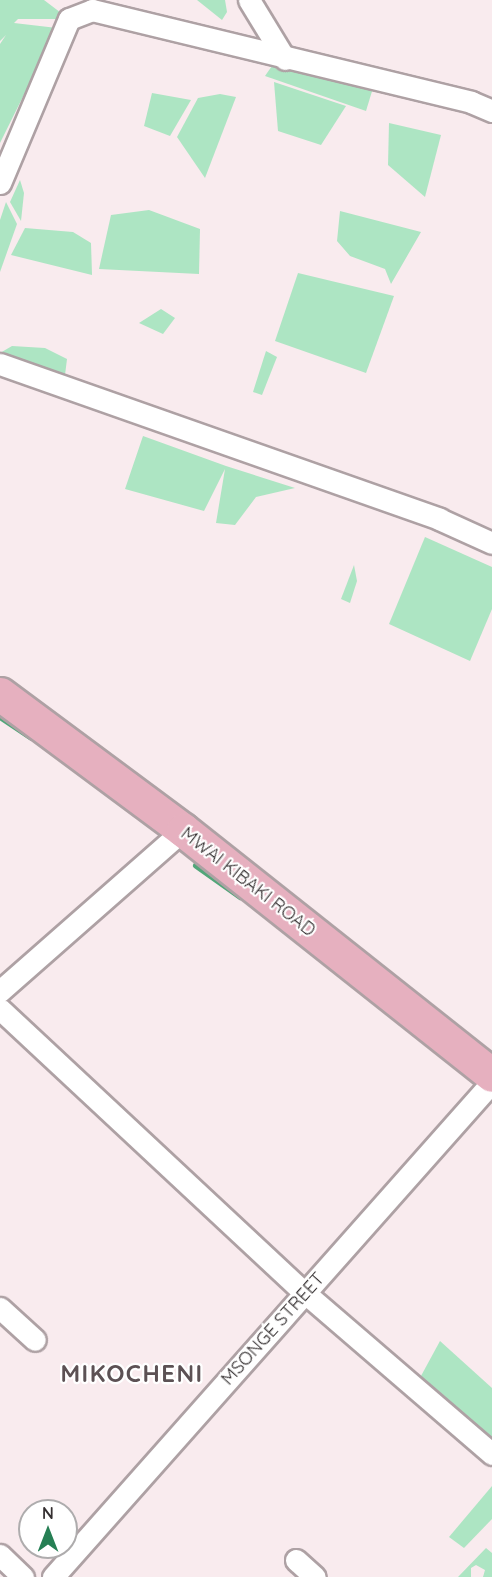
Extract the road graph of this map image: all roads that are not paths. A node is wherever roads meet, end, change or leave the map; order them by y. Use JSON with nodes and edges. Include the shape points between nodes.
{"nodes":[{"id":1,"x":249,"y":0,"type":"edge"},
{"id":2,"x":285,"y":59,"type":"junction"},
{"id":3,"x":492,"y":111,"type":"edge"},
{"id":4,"x":0,"y":183,"type":"edge"},
{"id":5,"x":0,"y":364,"type":"edge"},
{"id":6,"x":492,"y":543,"type":"edge"},
{"id":7,"x":0,"y":694,"type":"edge"},
{"id":8,"x":183,"y":830,"type":"junction"},
{"id":9,"x":0,"y":991,"type":"edge"},
{"id":10,"x":0,"y":1009,"type":"edge"},
{"id":11,"x":492,"y":1075,"type":"edge"},
{"id":12,"x":492,"y":1082,"type":"edge"},
{"id":13,"x":305,"y":1293,"type":"junction"},
{"id":14,"x":0,"y":1308,"type":"edge"},
{"id":15,"x":35,"y":1340,"type":"dead end"},
{"id":16,"x":492,"y":1454,"type":"edge"},
{"id":17,"x":0,"y":1556,"type":"edge"},
{"id":18,"x":296,"y":1560,"type":"dead end"},
{"id":19,"x":23,"y":1577,"type":"edge"},
{"id":20,"x":53,"y":1577,"type":"edge"},
{"id":21,"x":315,"y":1577,"type":"edge"}],
"edges":[{"from":1,"to":2,"type":"street"},
{"from":2,"to":3,"type":"street","via":[[471,102]]},
{"from":2,"to":4,"type":"street","via":[[106,12],[82,12],[69,19]]},
{"from":5,"to":6,"type":"street","via":[[439,519]]},
{"from":7,"to":8,"type":"main road","name":"MWAI KIBAKI ROAD"},
{"from":8,"to":9,"type":"street"},
{"from":8,"to":11,"type":"main road","name":"MWAI KIBAKI ROAD"},
{"from":10,"to":13,"type":"street"},
{"from":12,"to":13,"type":"street","name":"MSONGE STREET"},
{"from":13,"to":16,"type":"street"},
{"from":13,"to":20,"type":"street","name":"MSONGE STREET"},
{"from":14,"to":15,"type":"street"},
{"from":17,"to":19,"type":"street"},
{"from":18,"to":21,"type":"street"}]}
